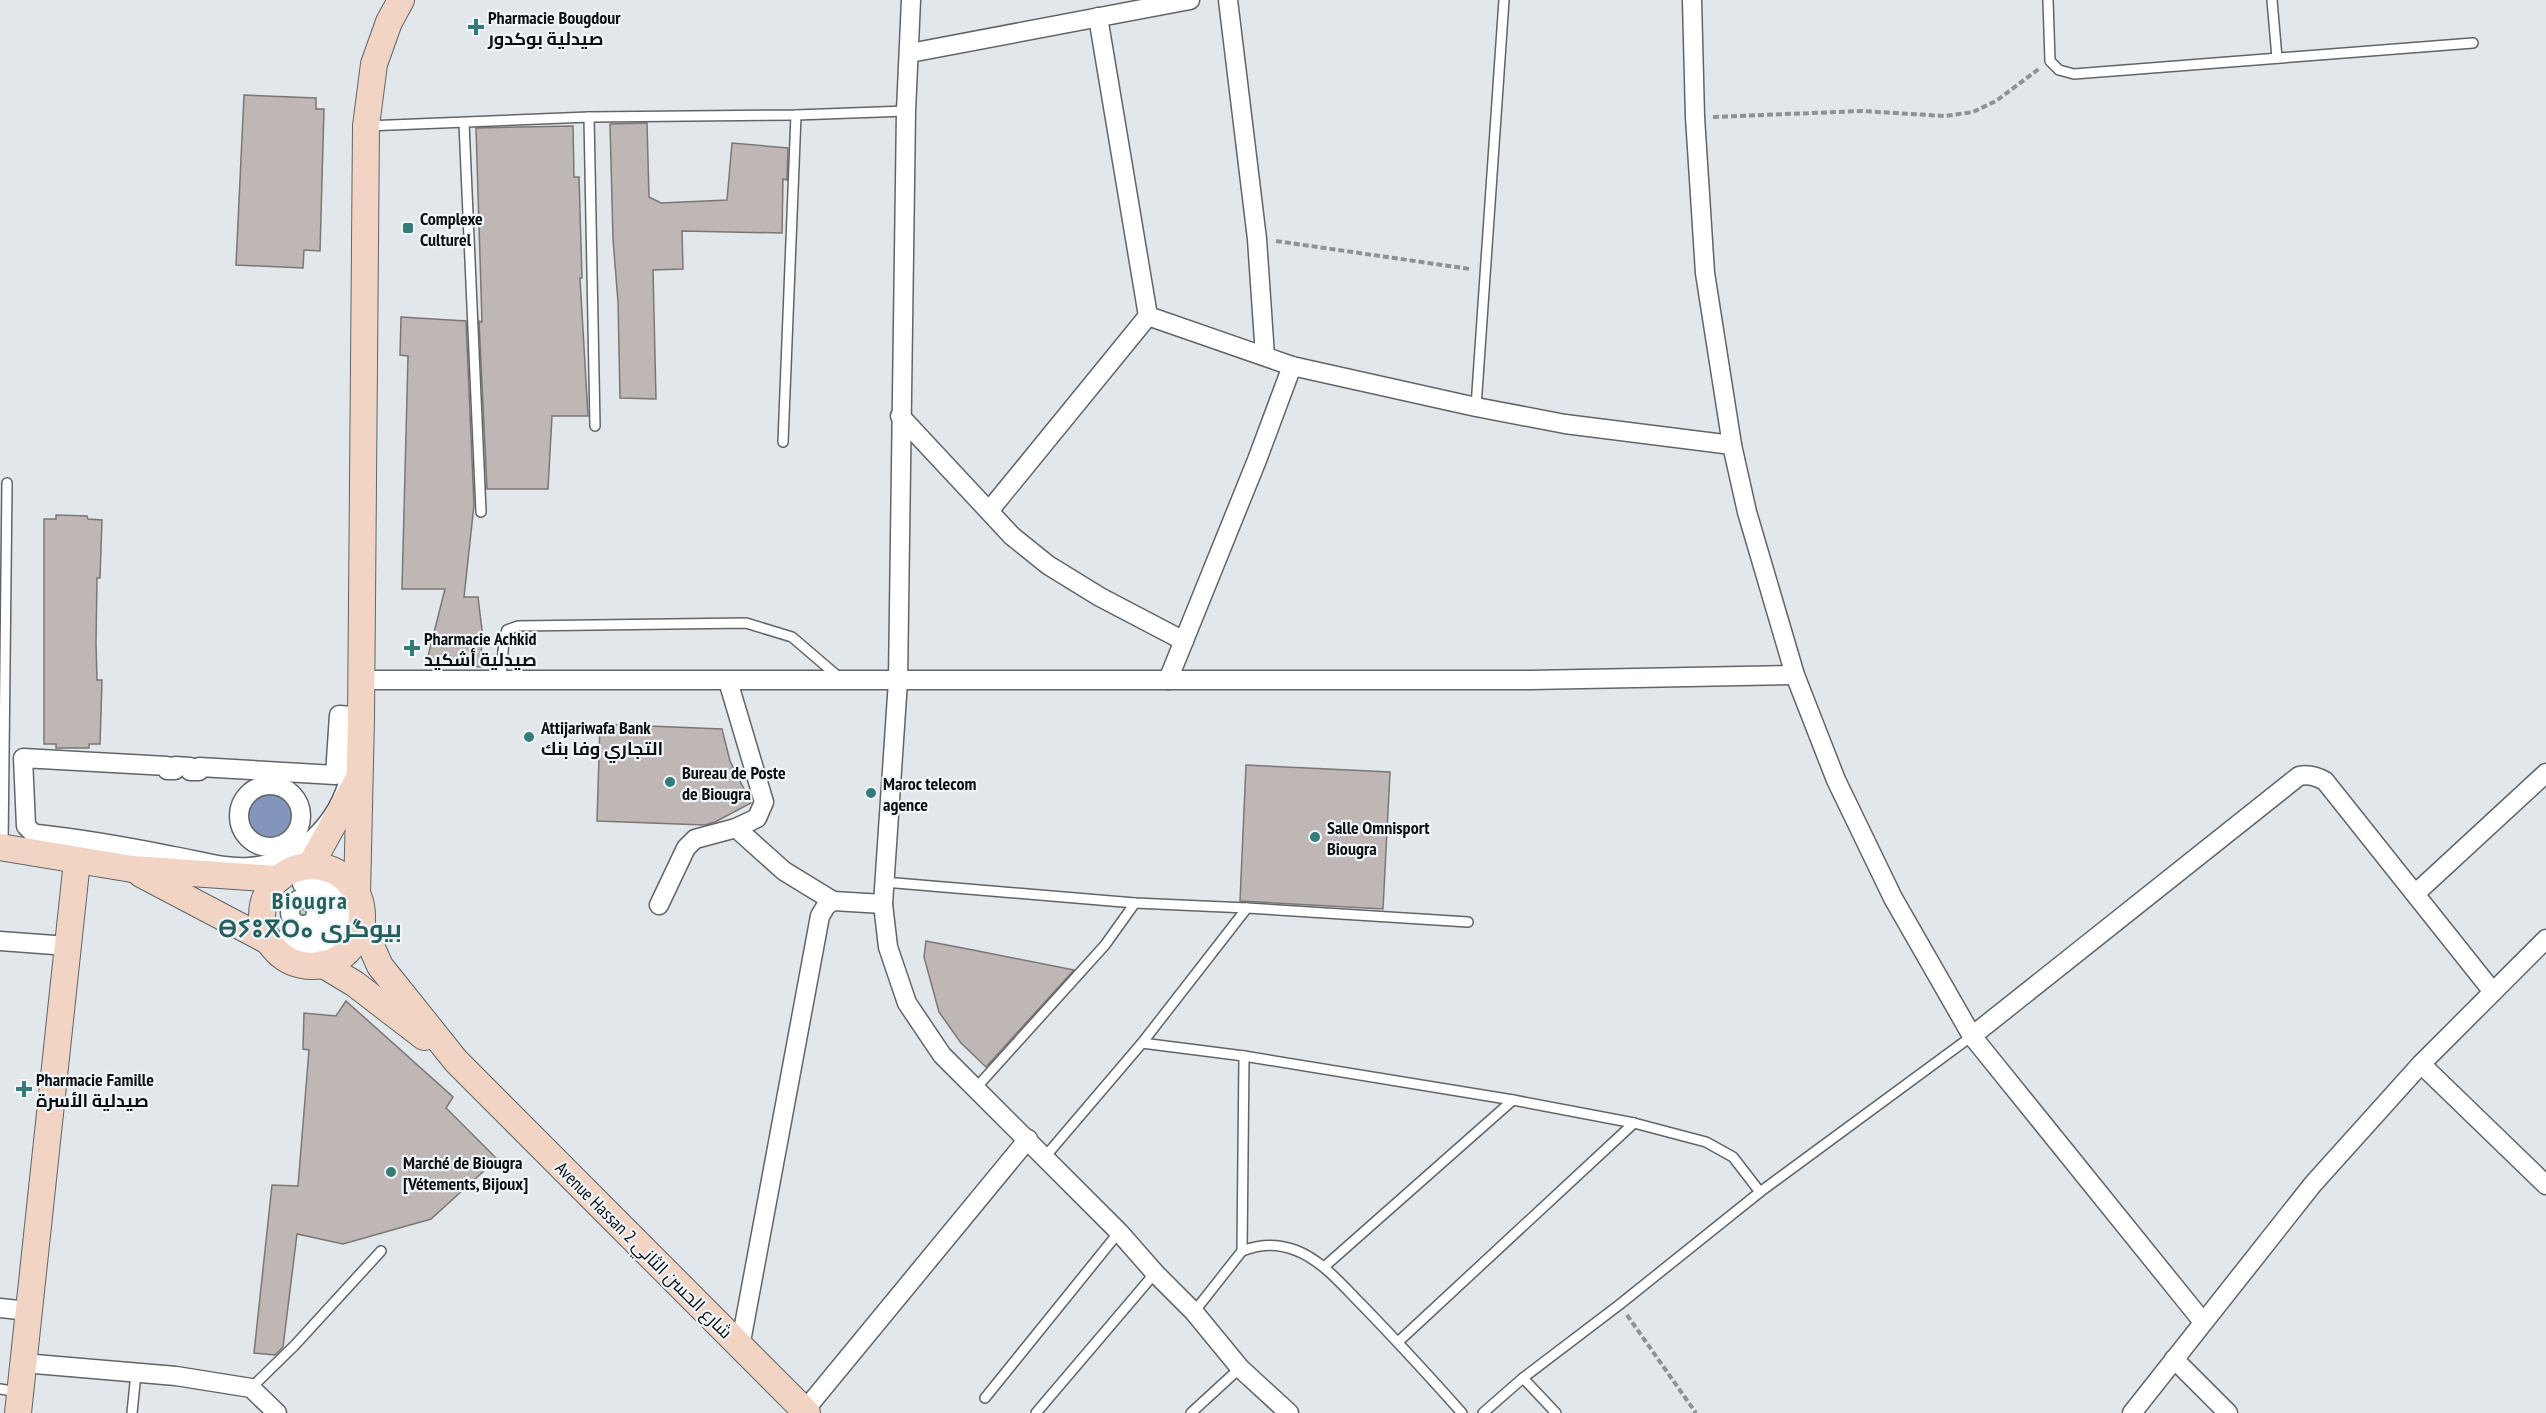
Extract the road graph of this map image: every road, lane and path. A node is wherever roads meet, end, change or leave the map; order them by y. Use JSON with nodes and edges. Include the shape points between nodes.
{"nodes":[{"id":1,"x":401,"y":0,"type":"edge"},
{"id":2,"x":911,"y":0,"type":"edge"},
{"id":3,"x":1190,"y":0,"type":"edge"},
{"id":4,"x":1228,"y":0,"type":"edge"},
{"id":5,"x":1504,"y":0,"type":"edge"},
{"id":6,"x":1692,"y":0,"type":"edge"},
{"id":7,"x":2048,"y":0,"type":"edge"},
{"id":8,"x":2271,"y":0,"type":"edge"},
{"id":9,"x":1098,"y":17,"type":"junction"},
{"id":10,"x":2473,"y":43,"type":"dead end"},
{"id":11,"x":910,"y":53,"type":"junction"},
{"id":12,"x":2277,"y":58,"type":"junction"},
{"id":13,"x":2050,"y":61,"type":"junction"},
{"id":14,"x":906,"y":111,"type":"junction"},
{"id":15,"x":796,"y":115,"type":"junction"},
{"id":16,"x":589,"y":117,"type":"junction"},
{"id":17,"x":1695,"y":117,"type":"junction"},
{"id":18,"x":464,"y":123,"type":"junction"},
{"id":19,"x":366,"y":126,"type":"junction"},
{"id":20,"x":1257,"y":239,"type":"junction"},
{"id":21,"x":1485,"y":271,"type":"junction"},
{"id":22,"x":1148,"y":316,"type":"junction"},
{"id":23,"x":1265,"y":356,"type":"junction"},
{"id":24,"x":1292,"y":366,"type":"junction"},
{"id":25,"x":1476,"y":406,"type":"junction"},
{"id":26,"x":900,"y":416,"type":"junction"},
{"id":27,"x":596,"y":426,"type":"dead end"},
{"id":28,"x":783,"y":442,"type":"dead end"},
{"id":29,"x":1732,"y":445,"type":"junction"},
{"id":30,"x":7,"y":483,"type":"dead end"},
{"id":31,"x":989,"y":511,"type":"junction"},
{"id":32,"x":481,"y":512,"type":"dead end"},
{"id":33,"x":1184,"y":641,"type":"junction"},
{"id":34,"x":1795,"y":675,"type":"junction"},
{"id":35,"x":362,"y":680,"type":"junction"},
{"id":36,"x":501,"y":680,"type":"junction"},
{"id":37,"x":842,"y":680,"type":"junction"},
{"id":38,"x":1168,"y":680,"type":"junction"},
{"id":39,"x":728,"y":681,"type":"junction"},
{"id":40,"x":898,"y":681,"type":"junction"},
{"id":41,"x":199,"y":767,"type":"joint"},
{"id":42,"x":2546,"y":773,"type":"edge"},
{"id":43,"x":360,"y":777,"type":"junction"},
{"id":44,"x":736,"y":828,"type":"junction"},
{"id":45,"x":2,"y":848,"type":"edge"},
{"id":46,"x":77,"y":861,"type":"junction"},
{"id":47,"x":310,"y":866,"type":"junction"},
{"id":48,"x":132,"y":870,"type":"junction"},
{"id":49,"x":277,"y":879,"type":"junction"},
{"id":50,"x":884,"y":882,"type":"junction"},
{"id":51,"x":2416,"y":892,"type":"junction"},
{"id":52,"x":357,"y":895,"type":"junction"},
{"id":53,"x":833,"y":901,"type":"junction"},
{"id":54,"x":1135,"y":903,"type":"junction"},
{"id":55,"x":883,"y":904,"type":"junction"},
{"id":56,"x":660,"y":905,"type":"dead end"},
{"id":57,"x":1247,"y":908,"type":"junction"},
{"id":58,"x":323,"y":914,"type":"joint"},
{"id":59,"x":1468,"y":922,"type":"dead end"},
{"id":60,"x":361,"y":923,"type":"junction"},
{"id":61,"x":2546,"y":939,"type":"edge"},
{"id":62,"x":0,"y":941,"type":"edge"},
{"id":63,"x":268,"y":941,"type":"junction"},
{"id":64,"x":68,"y":946,"type":"junction"},
{"id":65,"x":322,"y":964,"type":"junction"},
{"id":66,"x":2493,"y":992,"type":"junction"},
{"id":67,"x":1972,"y":1036,"type":"junction"},
{"id":68,"x":1142,"y":1043,"type":"junction"},
{"id":69,"x":1244,"y":1056,"type":"junction"},
{"id":70,"x":456,"y":1061,"type":"junction"},
{"id":71,"x":2421,"y":1064,"type":"junction"},
{"id":72,"x":975,"y":1089,"type":"junction"},
{"id":73,"x":1513,"y":1100,"type":"junction"},
{"id":74,"x":1634,"y":1123,"type":"junction"},
{"id":75,"x":1028,"y":1139,"type":"junction"},
{"id":76,"x":1044,"y":1158,"type":"junction"},
{"id":77,"x":2546,"y":1185,"type":"edge"},
{"id":78,"x":1760,"y":1192,"type":"junction"},
{"id":79,"x":1119,"y":1232,"type":"junction"},
{"id":80,"x":381,"y":1251,"type":"dead end"},
{"id":81,"x":1242,"y":1251,"type":"junction"},
{"id":82,"x":1324,"y":1267,"type":"junction"},
{"id":83,"x":1155,"y":1273,"type":"junction"},
{"id":84,"x":1619,"y":1305,"type":"junction"},
{"id":85,"x":0,"y":1308,"type":"edge"},
{"id":86,"x":28,"y":1311,"type":"junction"},
{"id":87,"x":1194,"y":1311,"type":"junction"},
{"id":88,"x":2202,"y":1322,"type":"junction"},
{"id":89,"x":1398,"y":1342,"type":"junction"},
{"id":90,"x":740,"y":1347,"type":"junction"},
{"id":91,"x":2174,"y":1359,"type":"junction"},
{"id":92,"x":23,"y":1363,"type":"junction"},
{"id":93,"x":1240,"y":1368,"type":"junction"},
{"id":94,"x":136,"y":1373,"type":"junction"},
{"id":95,"x":1523,"y":1378,"type":"junction"},
{"id":96,"x":251,"y":1388,"type":"junction"},
{"id":97,"x":13,"y":1398,"type":"edge"},
{"id":98,"x":985,"y":1398,"type":"dead end"},
{"id":99,"x":806,"y":1412,"type":"edge"},
{"id":100,"x":132,"y":1413,"type":"edge"},
{"id":101,"x":277,"y":1413,"type":"edge"},
{"id":102,"x":1036,"y":1413,"type":"edge"},
{"id":103,"x":1191,"y":1413,"type":"edge"},
{"id":104,"x":1289,"y":1413,"type":"edge"},
{"id":105,"x":1462,"y":1413,"type":"edge"},
{"id":106,"x":1483,"y":1413,"type":"edge"},
{"id":107,"x":1556,"y":1413,"type":"edge"},
{"id":108,"x":1696,"y":1413,"type":"edge"},
{"id":109,"x":2132,"y":1413,"type":"edge"},
{"id":110,"x":2228,"y":1413,"type":"edge"}],
"edges":[{"from":1,"to":19,"type":"main road","via":[[374,64]]},
{"from":2,"to":11,"type":"street"},
{"from":3,"to":9,"type":"street"},
{"from":4,"to":20,"type":"street"},
{"from":5,"to":21,"type":"lane"},
{"from":6,"to":17,"type":"street"},
{"from":7,"to":13,"type":"lane"},
{"from":8,"to":12,"type":"lane"},
{"from":9,"to":11,"type":"street"},
{"from":9,"to":22,"type":"street"},
{"from":10,"to":12,"type":"lane"},
{"from":11,"to":14,"type":"street"},
{"from":12,"to":13,"type":"lane","via":[[2074,74],[2059,70]]},
{"from":13,"to":17,"type":"path","via":[[1996,101],[1973,112],[1945,116],[1862,111]]},
{"from":14,"to":15,"type":"lane"},
{"from":14,"to":26,"type":"street"},
{"from":15,"to":16,"type":"lane"},
{"from":15,"to":28,"type":"lane"},
{"from":16,"to":18,"type":"lane"},
{"from":16,"to":27,"type":"lane"},
{"from":17,"to":29,"type":"street","via":[[1705,273]]},
{"from":18,"to":19,"type":"lane"},
{"from":18,"to":32,"type":"lane"},
{"from":19,"to":35,"type":"main road"},
{"from":20,"to":21,"type":"path"},
{"from":20,"to":23,"type":"street"},
{"from":21,"to":25,"type":"lane"},
{"from":22,"to":23,"type":"street"},
{"from":22,"to":31,"type":"street"},
{"from":23,"to":24,"type":"street"},
{"from":24,"to":25,"type":"street"},
{"from":24,"to":33,"type":"street"},
{"from":25,"to":29,"type":"street","via":[[1565,424]]},
{"from":26,"to":31,"type":"street"},
{"from":26,"to":40,"type":"street"},
{"from":29,"to":34,"type":"street","via":[[1747,512]]},
{"from":30,"to":45,"type":"lane"},
{"from":31,"to":33,"type":"street","via":[[1012,536],[1048,564],[1100,597]]},
{"from":33,"to":38,"type":"street"},
{"from":34,"to":38,"type":"street"},
{"from":34,"to":67,"type":"street","via":[[1836,780],[1893,898]]},
{"from":35,"to":36,"type":"street"},
{"from":35,"to":43,"type":"main road"},
{"from":36,"to":37,"type":"lane","via":[[504,638],[507,630],[518,626],[746,623],[792,637]]},
{"from":36,"to":39,"type":"street"},
{"from":37,"to":39,"type":"street"},
{"from":37,"to":40,"type":"street"},
{"from":38,"to":40,"type":"street"},
{"from":39,"to":44,"type":"street","via":[[764,802],[757,818]]},
{"from":40,"to":50,"type":"street"},
{"from":41,"to":41,"type":"street","via":[[335,775],[339,715],[354,716],[351,772],[336,811],[321,834],[264,864],[232,866],[37,834],[24,822],[23,758],[167,766],[167,770],[175,770],[176,766],[199,771]]},
{"from":42,"to":51,"type":"street"},
{"from":43,"to":47,"type":"main road"},
{"from":43,"to":52,"type":"main road"},
{"from":44,"to":53,"type":"street","via":[[784,871]]},
{"from":44,"to":56,"type":"street","via":[[695,839],[686,848]]},
{"from":45,"to":46,"type":"main road"},
{"from":46,"to":48,"type":"main road"},
{"from":46,"to":64,"type":"main road"},
{"from":47,"to":49,"type":"main road","via":[[298,867]]},
{"from":47,"to":52,"type":"main road","via":[[338,873]]},
{"from":48,"to":49,"type":"main road"},
{"from":48,"to":63,"type":"main road"},
{"from":49,"to":63,"type":"main road","via":[[262,908]]},
{"from":50,"to":54,"type":"lane"},
{"from":50,"to":55,"type":"street"},
{"from":51,"to":66,"type":"street"},
{"from":51,"to":67,"type":"street","via":[[2325,781],[2316,776],[2299,776]]},
{"from":52,"to":60,"type":"main road"},
{"from":53,"to":55,"type":"street"},
{"from":53,"to":90,"type":"street","via":[[820,916]]},
{"from":54,"to":57,"type":"lane"},
{"from":54,"to":72,"type":"lane","via":[[1105,945]]},
{"from":55,"to":72,"type":"street","via":[[888,947],[907,1003],[942,1055]]},
{"from":57,"to":59,"type":"lane"},
{"from":57,"to":68,"type":"lane"},
{"from":58,"to":58,"type":"street","via":[[328,924],[315,937],[297,940],[288,936],[305,946],[325,944],[344,922],[342,901],[336,892],[316,882],[302,884],[326,896]]},
{"from":60,"to":65,"type":"main road","via":[[348,950]]},
{"from":60,"to":70,"type":"main road","via":[[380,966]]},
{"from":61,"to":66,"type":"street"},
{"from":62,"to":64,"type":"street"},
{"from":63,"to":65,"type":"main road","via":[[291,961]]},
{"from":64,"to":86,"type":"main road"},
{"from":65,"to":70,"type":"main road","via":[[355,984]]},
{"from":66,"to":71,"type":"street"},
{"from":67,"to":78,"type":"lane"},
{"from":67,"to":88,"type":"street"},
{"from":68,"to":69,"type":"lane"},
{"from":68,"to":76,"type":"lane"},
{"from":69,"to":73,"type":"lane"},
{"from":69,"to":81,"type":"lane"},
{"from":70,"to":90,"type":"main road","name":"Avenue Hassan 2 شارع الحسن الثاني"},
{"from":71,"to":77,"type":"street"},
{"from":71,"to":88,"type":"street","via":[[2313,1184]]},
{"from":72,"to":75,"type":"street"},
{"from":73,"to":74,"type":"lane"},
{"from":73,"to":82,"type":"lane"},
{"from":74,"to":78,"type":"lane","via":[[1706,1142],[1733,1157]]},
{"from":74,"to":89,"type":"lane"},
{"from":75,"to":76,"type":"street"},
{"from":75,"to":99,"type":"street"},
{"from":76,"to":79,"type":"street"},
{"from":78,"to":84,"type":"lane"},
{"from":79,"to":83,"type":"street"},
{"from":79,"to":98,"type":"lane"},
{"from":80,"to":96,"type":"lane"},
{"from":81,"to":82,"type":"lane","via":[[1258,1245],[1277,1245],[1297,1251]]},
{"from":81,"to":87,"type":"lane"},
{"from":82,"to":89,"type":"lane"},
{"from":83,"to":87,"type":"street"},
{"from":83,"to":102,"type":"lane"},
{"from":84,"to":95,"type":"lane"},
{"from":84,"to":108,"type":"path"},
{"from":85,"to":86,"type":"street"},
{"from":86,"to":92,"type":"main road"},
{"from":87,"to":93,"type":"street"},
{"from":88,"to":91,"type":"street"},
{"from":89,"to":105,"type":"lane"},
{"from":90,"to":99,"type":"main road","name":"Avenue Hassan 2 شارع الحسن الثاني"},
{"from":91,"to":109,"type":"street"},
{"from":91,"to":110,"type":"street"},
{"from":92,"to":94,"type":"street"},
{"from":92,"to":97,"type":"main road"},
{"from":93,"to":103,"type":"lane"},
{"from":93,"to":104,"type":"street"},
{"from":94,"to":96,"type":"street"},
{"from":94,"to":100,"type":"lane"},
{"from":95,"to":106,"type":"lane"},
{"from":95,"to":107,"type":"lane"},
{"from":96,"to":101,"type":"street"}]}
